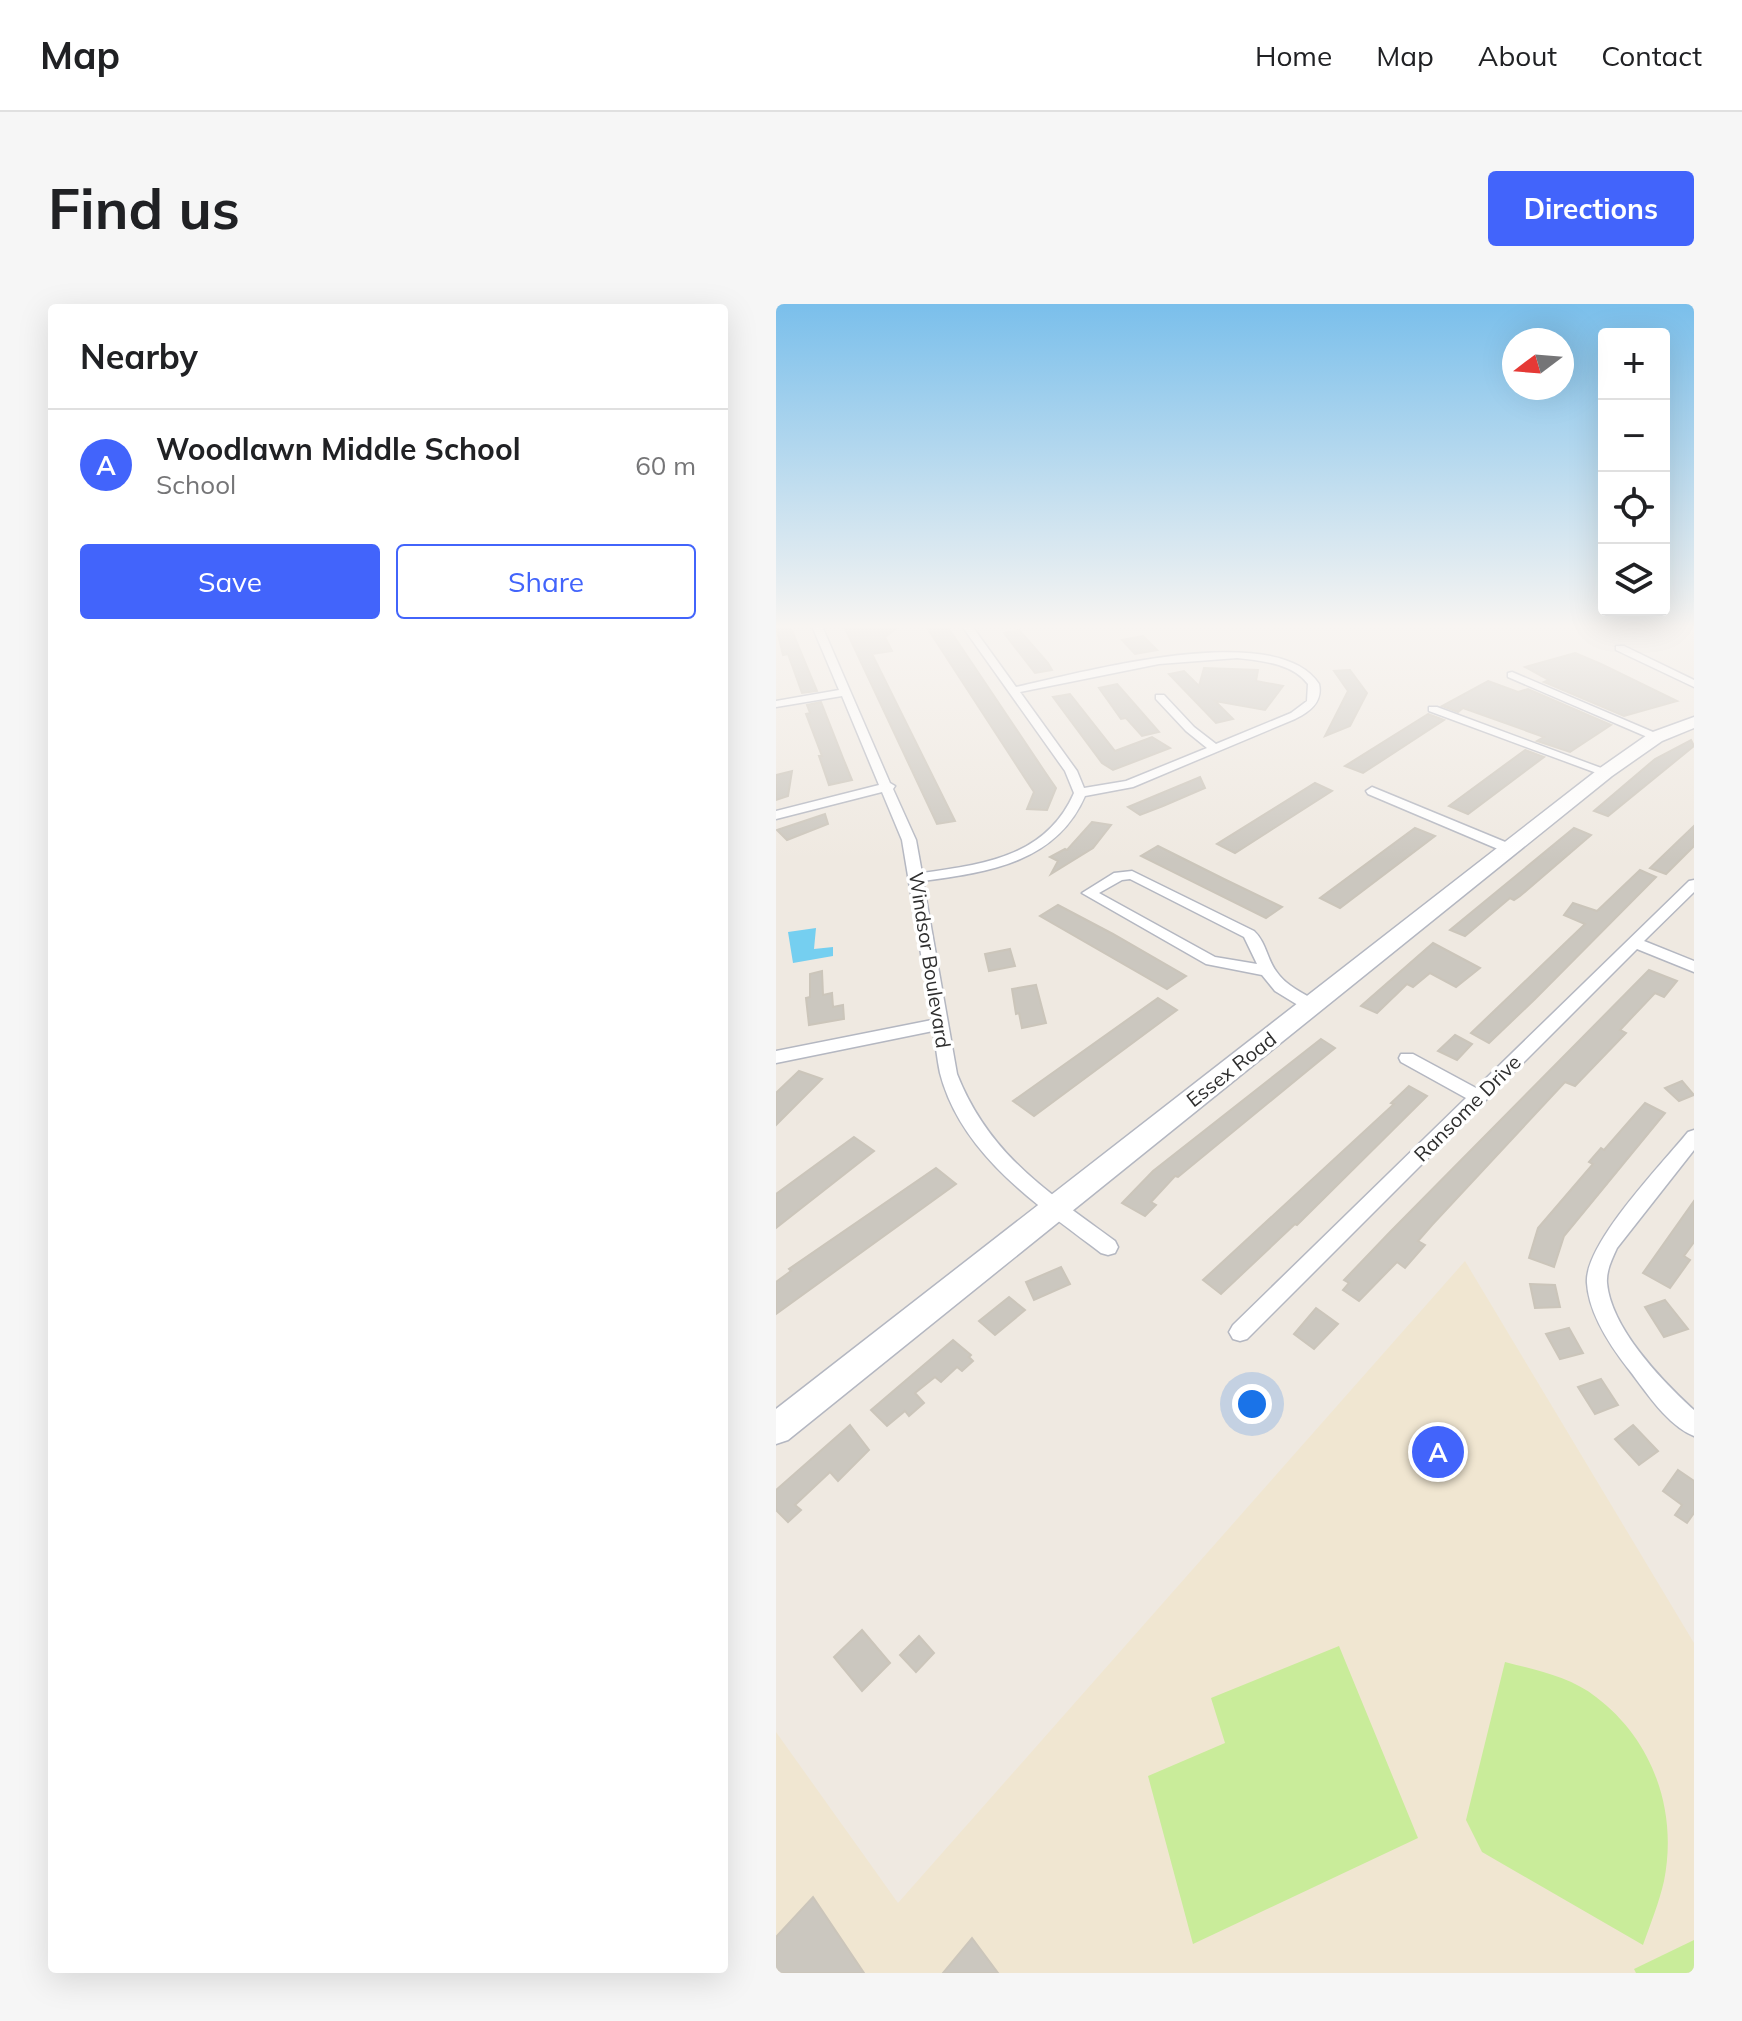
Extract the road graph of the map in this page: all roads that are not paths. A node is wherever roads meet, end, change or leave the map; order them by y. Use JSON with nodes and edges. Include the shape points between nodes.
{"nodes":[{"id":1,"x":852,"y":704,"type":"edge"},
{"id":2,"x":1025,"y":704,"type":"edge"},
{"id":3,"x":1166,"y":704,"type":"edge"},
{"id":4,"x":1310,"y":704,"type":"edge"},
{"id":5,"x":1579,"y":704,"type":"edge"},
{"id":6,"x":1433,"y":709,"type":"dead end"},
{"id":7,"x":1694,"y":722,"type":"edge"},
{"id":8,"x":1656,"y":737,"type":"junction"},
{"id":9,"x":1216,"y":749,"type":"junction"},
{"id":10,"x":1606,"y":772,"type":"junction"},
{"id":11,"x":889,"y":786,"type":"junction"},
{"id":12,"x":1372,"y":791,"type":"dead end"},
{"id":13,"x":1080,"y":793,"type":"junction"},
{"id":14,"x":776,"y":815,"type":"edge"},
{"id":15,"x":1510,"y":849,"type":"junction"},
{"id":16,"x":916,"y":878,"type":"junction"},
{"id":17,"x":1694,"y":884,"type":"edge"},
{"id":18,"x":1635,"y":943,"type":"junction"},
{"id":19,"x":1694,"y":967,"type":"edge"},
{"id":20,"x":1267,"y":971,"type":"junction"},
{"id":21,"x":1312,"y":1006,"type":"junction"},
{"id":22,"x":940,"y":1024,"type":"junction"},
{"id":23,"x":776,"y":1057,"type":"edge"},
{"id":24,"x":1407,"y":1058,"type":"dead end"},
{"id":25,"x":1478,"y":1097,"type":"junction"},
{"id":26,"x":1694,"y":1137,"type":"edge"},
{"id":27,"x":1056,"y":1207,"type":"junction"},
{"id":28,"x":1108,"y":1247,"type":"dead end"},
{"id":29,"x":1240,"y":1332,"type":"dead end"},
{"id":30,"x":1694,"y":1425,"type":"edge"},
{"id":31,"x":776,"y":1429,"type":"edge"}],
"edges":[{"from":1,"to":11,"type":"street","name":"Windsor Boulevard"},
{"from":2,"to":13,"type":"street"},
{"from":3,"to":9,"type":"street"},
{"from":4,"to":9,"type":"street"},
{"from":5,"to":8,"type":"street"},
{"from":6,"to":10,"type":"street"},
{"from":7,"to":8,"type":"street","name":"Essex Road"},
{"from":8,"to":10,"type":"street","name":"Essex Road"},
{"from":9,"to":13,"type":"street","via":[[1129,784]]},
{"from":10,"to":15,"type":"street","name":"Essex Road"},
{"from":11,"to":14,"type":"street"},
{"from":11,"to":16,"type":"street","name":"Windsor Boulevard"},
{"from":12,"to":15,"type":"street"},
{"from":13,"to":16,"type":"street","via":[[1060,828],[1028,850],[985,866]]},
{"from":15,"to":21,"type":"street","name":"Essex Road"},
{"from":16,"to":22,"type":"street","name":"Windsor Boulevard"},
{"from":17,"to":18,"type":"street","name":"Ransome Drive"},
{"from":18,"to":19,"type":"street"},
{"from":18,"to":25,"type":"street","name":"Ransome Drive"},
{"from":20,"to":20,"type":"street","via":[[1211,961],[1089,893],[1119,876],[1132,875],[1253,936]]},
{"from":20,"to":21,"type":"street","via":[[1281,987]]},
{"from":21,"to":27,"type":"street","name":"Essex Road"},
{"from":22,"to":23,"type":"street"},
{"from":22,"to":27,"type":"street","name":"Windsor Boulevard","via":[[953,1088],[970,1124],[1011,1172]]},
{"from":24,"to":25,"type":"street"},
{"from":25,"to":29,"type":"street","name":"Ransome Drive"},
{"from":26,"to":30,"type":"street","via":[[1610,1242],[1597,1283],[1611,1323],[1641,1369]]},
{"from":27,"to":28,"type":"street","name":"Windsor Boulevard"},
{"from":27,"to":31,"type":"street","name":"Essex Road"}]}
